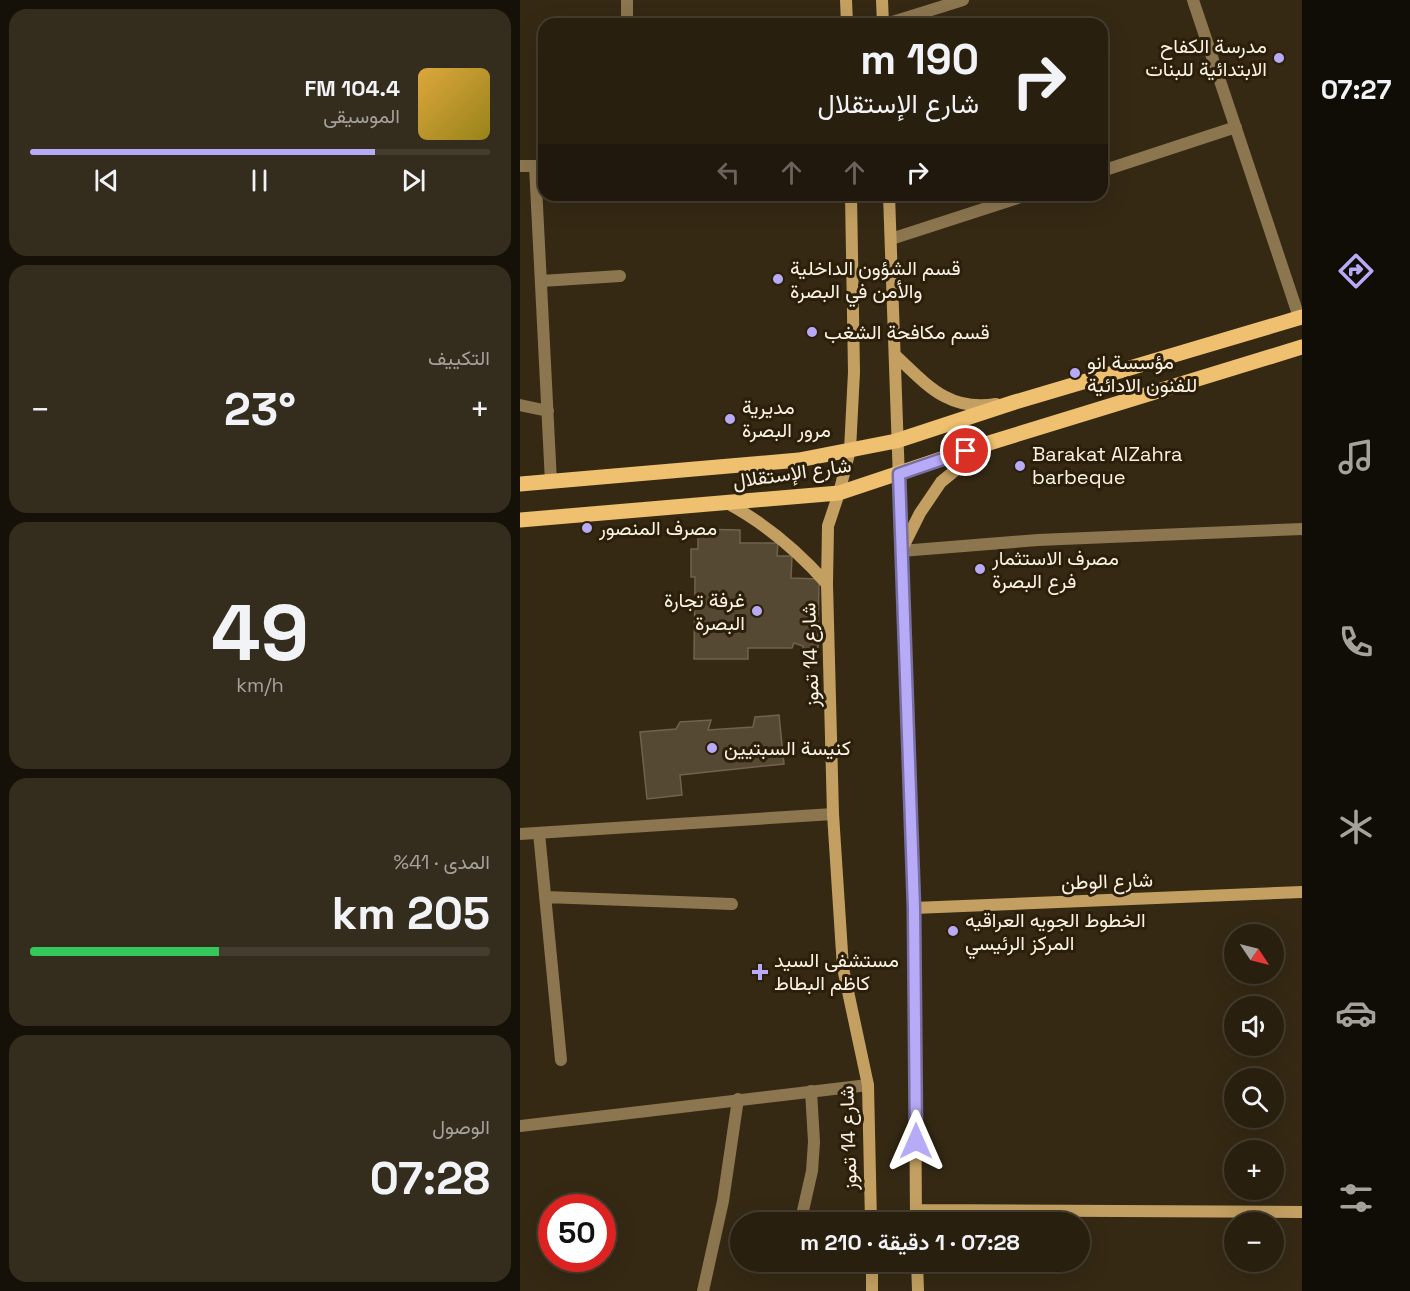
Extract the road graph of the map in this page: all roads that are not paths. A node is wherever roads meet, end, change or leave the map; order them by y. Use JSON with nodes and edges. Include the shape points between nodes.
{"nodes":[{"id":1,"x":627,"y":0,"type":"edge"},
{"id":2,"x":846,"y":0,"type":"edge"},
{"id":3,"x":882,"y":0,"type":"edge"},
{"id":4,"x":963,"y":0,"type":"edge"},
{"id":5,"x":1193,"y":0,"type":"edge"},
{"id":6,"x":627,"y":18,"type":"edge"},
{"id":7,"x":847,"y":18,"type":"edge"},
{"id":8,"x":884,"y":18,"type":"edge"},
{"id":9,"x":904,"y":18,"type":"edge"},
{"id":10,"x":1236,"y":128,"type":"junction"},
{"id":11,"x":520,"y":166,"type":"edge"},
{"id":12,"x":538,"y":166,"type":"edge"},
{"id":13,"x":1108,"y":169,"type":"edge"},
{"id":14,"x":540,"y":201,"type":"edge"},
{"id":15,"x":851,"y":201,"type":"edge"},
{"id":16,"x":889,"y":201,"type":"edge"},
{"id":17,"x":1008,"y":201,"type":"edge"},
{"id":18,"x":891,"y":239,"type":"junction"},
{"id":19,"x":620,"y":276,"type":"dead end"},
{"id":20,"x":541,"y":281,"type":"junction"},
{"id":21,"x":1300,"y":317,"type":"edge"},
{"id":22,"x":1302,"y":347,"type":"edge"},
{"id":23,"x":896,"y":356,"type":"junction"},
{"id":24,"x":1015,"y":402,"type":"junction"},
{"id":25,"x":520,"y":405,"type":"edge"},
{"id":26,"x":548,"y":411,"type":"junction"},
{"id":27,"x":896,"y":441,"type":"junction"},
{"id":28,"x":988,"y":443,"type":"junction"},
{"id":29,"x":850,"y":450,"type":"junction"},
{"id":30,"x":899,"y":474,"type":"junction"},
{"id":31,"x":551,"y":482,"type":"junction"},
{"id":32,"x":520,"y":484,"type":"edge"},
{"id":33,"x":839,"y":493,"type":"junction"},
{"id":34,"x":727,"y":503,"type":"junction"},
{"id":35,"x":520,"y":520,"type":"edge"},
{"id":36,"x":1302,"y":529,"type":"edge"},
{"id":37,"x":901,"y":551,"type":"junction"},
{"id":38,"x":827,"y":584,"type":"junction"},
{"id":39,"x":834,"y":814,"type":"junction"},
{"id":40,"x":539,"y":833,"type":"junction"},
{"id":41,"x":520,"y":834,"type":"edge"},
{"id":42,"x":1302,"y":892,"type":"edge"},
{"id":43,"x":545,"y":897,"type":"junction"},
{"id":44,"x":732,"y":904,"type":"dead end"},
{"id":45,"x":914,"y":908,"type":"junction"},
{"id":46,"x":561,"y":1060,"type":"dead end"},
{"id":47,"x":868,"y":1085,"type":"junction"},
{"id":48,"x":811,"y":1091,"type":"junction"},
{"id":49,"x":739,"y":1100,"type":"junction"},
{"id":50,"x":520,"y":1126,"type":"edge"},
{"id":51,"x":803,"y":1212,"type":"edge"},
{"id":52,"x":871,"y":1212,"type":"edge"},
{"id":53,"x":916,"y":1212,"type":"edge"},
{"id":54,"x":1302,"y":1212,"type":"edge"},
{"id":55,"x":1090,"y":1214,"type":"edge"},
{"id":56,"x":871,"y":1272,"type":"edge"},
{"id":57,"x":917,"y":1272,"type":"edge"},
{"id":58,"x":703,"y":1291,"type":"edge"},
{"id":59,"x":872,"y":1291,"type":"edge"},
{"id":60,"x":918,"y":1291,"type":"edge"}],
"edges":[{"from":1,"to":6,"type":"street"},
{"from":2,"to":7,"type":"main road"},
{"from":3,"to":8,"type":"main road"},
{"from":4,"to":9,"type":"street"},
{"from":5,"to":10,"type":"street"},
{"from":10,"to":13,"type":"street"},
{"from":10,"to":21,"type":"street"},
{"from":11,"to":12,"type":"street"},
{"from":14,"to":20,"type":"street"},
{"from":15,"to":29,"type":"main road","name":"شارع 14 تموز","via":[[854,372]]},
{"from":16,"to":18,"type":"main road"},
{"from":17,"to":18,"type":"street"},
{"from":18,"to":23,"type":"main road"},
{"from":19,"to":20,"type":"street"},
{"from":20,"to":26,"type":"street"},
{"from":21,"to":24,"type":"main road","name":"شارع الإستقلال"},
{"from":22,"to":28,"type":"main road","name":"شارع الإستقلال"},
{"from":23,"to":24,"type":"main road","via":[[938,394],[951,400],[987,406]]},
{"from":23,"to":27,"type":"main road"},
{"from":24,"to":27,"type":"main road","name":"شارع الإستقلال"},
{"from":25,"to":26,"type":"street"},
{"from":26,"to":31,"type":"street"},
{"from":27,"to":29,"type":"main road","name":"شارع الإستقلال"},
{"from":27,"to":30,"type":"main road"},
{"from":28,"to":30,"type":"main road","name":"شارع الإستقلال"},
{"from":28,"to":37,"type":"main road","via":[[941,482]]},
{"from":29,"to":31,"type":"main road","name":"شارع الإستقلال","via":[[799,460]]},
{"from":29,"to":33,"type":"main road","name":"شارع 14 تموز"},
{"from":30,"to":33,"type":"main road","name":"شارع الإستقلال"},
{"from":30,"to":37,"type":"main road"},
{"from":31,"to":32,"type":"main road","name":"شارع الإستقلال"},
{"from":33,"to":34,"type":"main road","name":"شارع الإستقلال"},
{"from":33,"to":38,"type":"main road","name":"شارع 14 تموز","via":[[828,526]]},
{"from":34,"to":35,"type":"main road","name":"شارع الإستقلال"},
{"from":34,"to":38,"type":"main road","via":[[778,536]]},
{"from":36,"to":37,"type":"street","via":[[1038,540]]},
{"from":37,"to":45,"type":"main road"},
{"from":38,"to":39,"type":"main road","name":"شارع 14 تموز"},
{"from":39,"to":40,"type":"street"},
{"from":39,"to":47,"type":"main road","name":"شارع 14 تموز","via":[[843,968]]},
{"from":40,"to":41,"type":"street"},
{"from":40,"to":43,"type":"street"},
{"from":42,"to":45,"type":"main road","name":"شارع الوطن"},
{"from":43,"to":44,"type":"street"},
{"from":43,"to":46,"type":"street"},
{"from":45,"to":53,"type":"main road"},
{"from":47,"to":48,"type":"street"},
{"from":47,"to":52,"type":"main road","name":"شارع 14 تموز"},
{"from":48,"to":49,"type":"street"},
{"from":48,"to":51,"type":"street","via":[[812,1172]]},
{"from":49,"to":50,"type":"street"},
{"from":49,"to":58,"type":"street"},
{"from":54,"to":55,"type":"main road"},
{"from":56,"to":59,"type":"main road"},
{"from":57,"to":60,"type":"main road"}]}
